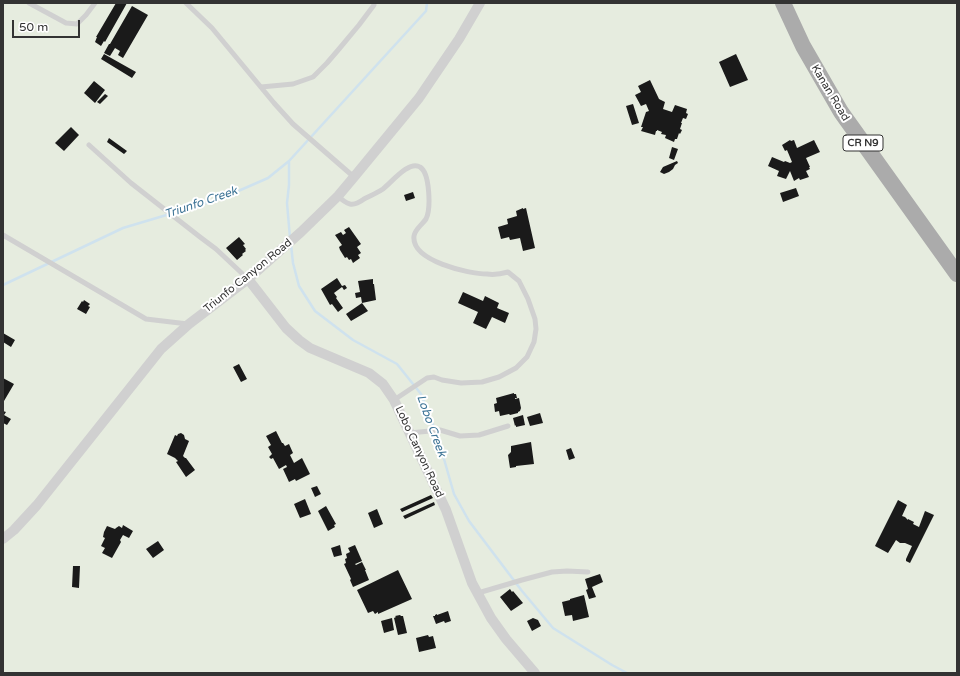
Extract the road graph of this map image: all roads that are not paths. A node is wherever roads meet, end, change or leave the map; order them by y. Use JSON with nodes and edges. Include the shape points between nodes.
{"nodes":[{"id":1,"x":29,"y":3,"type":"edge"},
{"id":2,"x":95,"y":3,"type":"edge"},
{"id":3,"x":186,"y":3,"type":"edge"},
{"id":4,"x":374,"y":3,"type":"edge"},
{"id":5,"x":480,"y":3,"type":"edge"},
{"id":6,"x":783,"y":3,"type":"edge"},
{"id":7,"x":261,"y":87,"type":"junction"},
{"id":8,"x":89,"y":145,"type":"dead end"},
{"id":9,"x":354,"y":177,"type":"junction"},
{"id":10,"x":338,"y":196,"type":"junction"},
{"id":11,"x":3,"y":235,"type":"edge"},
{"id":12,"x":957,"y":274,"type":"edge"},
{"id":13,"x":248,"y":279,"type":"junction"},
{"id":14,"x":189,"y":324,"type":"junction"},
{"id":15,"x":394,"y":400,"type":"junction"},
{"id":16,"x":508,"y":426,"type":"dead end"},
{"id":17,"x":410,"y":434,"type":"junction"},
{"id":18,"x":3,"y":539,"type":"edge"},
{"id":19,"x":588,"y":572,"type":"dead end"},
{"id":20,"x":478,"y":593,"type":"junction"},
{"id":21,"x":535,"y":673,"type":"edge"}],
"edges":[{"from":1,"to":2,"type":"lane","via":[[66,23],[77,24]]},
{"from":3,"to":7,"type":"lane","via":[[212,28]]},
{"from":4,"to":7,"type":"lane","via":[[359,25],[313,77],[293,84]]},
{"from":5,"to":9,"type":"street","name":"Triunfo Canyon Road","via":[[419,98]]},
{"from":6,"to":12,"type":"main road","name":"Kanan Road","number":"CR N9","via":[[803,46],[841,112]]},
{"from":7,"to":9,"type":"lane","via":[[293,124]]},
{"from":8,"to":13,"type":"lane","via":[[131,183],[216,249]]},
{"from":9,"to":10,"type":"street","name":"Triunfo Canyon Road"},
{"from":10,"to":13,"type":"street","name":"Triunfo Canyon Road"},
{"from":10,"to":15,"type":"lane","via":[[351,204],[357,203],[383,189],[412,166],[421,167],[426,173],[429,205],[426,219],[414,237],[420,252],[433,261],[452,268],[485,274],[508,272],[519,281],[535,319],[534,342],[527,357],[516,368],[482,382],[461,383],[434,377],[427,378]]},
{"from":11,"to":14,"type":"lane","via":[[146,319]]},
{"from":13,"to":14,"type":"street","name":"Triunfo Canyon Road"},
{"from":13,"to":15,"type":"street","name":"Lobo Canyon Road","via":[[286,328],[299,340],[310,348],[369,373],[383,384]]},
{"from":14,"to":18,"type":"street","name":"Triunfo Canyon Road","via":[[161,349],[37,505]]},
{"from":15,"to":17,"type":"street","name":"Lobo Canyon Road"},
{"from":16,"to":17,"type":"lane","via":[[479,435],[460,436],[440,430]]},
{"from":17,"to":20,"type":"street","name":"Lobo Canyon Road","via":[[446,510],[472,583]]},
{"from":19,"to":20,"type":"lane","via":[[552,572]]},
{"from":20,"to":21,"type":"street","name":"Lobo Canyon Road","via":[[491,618]]}]}
